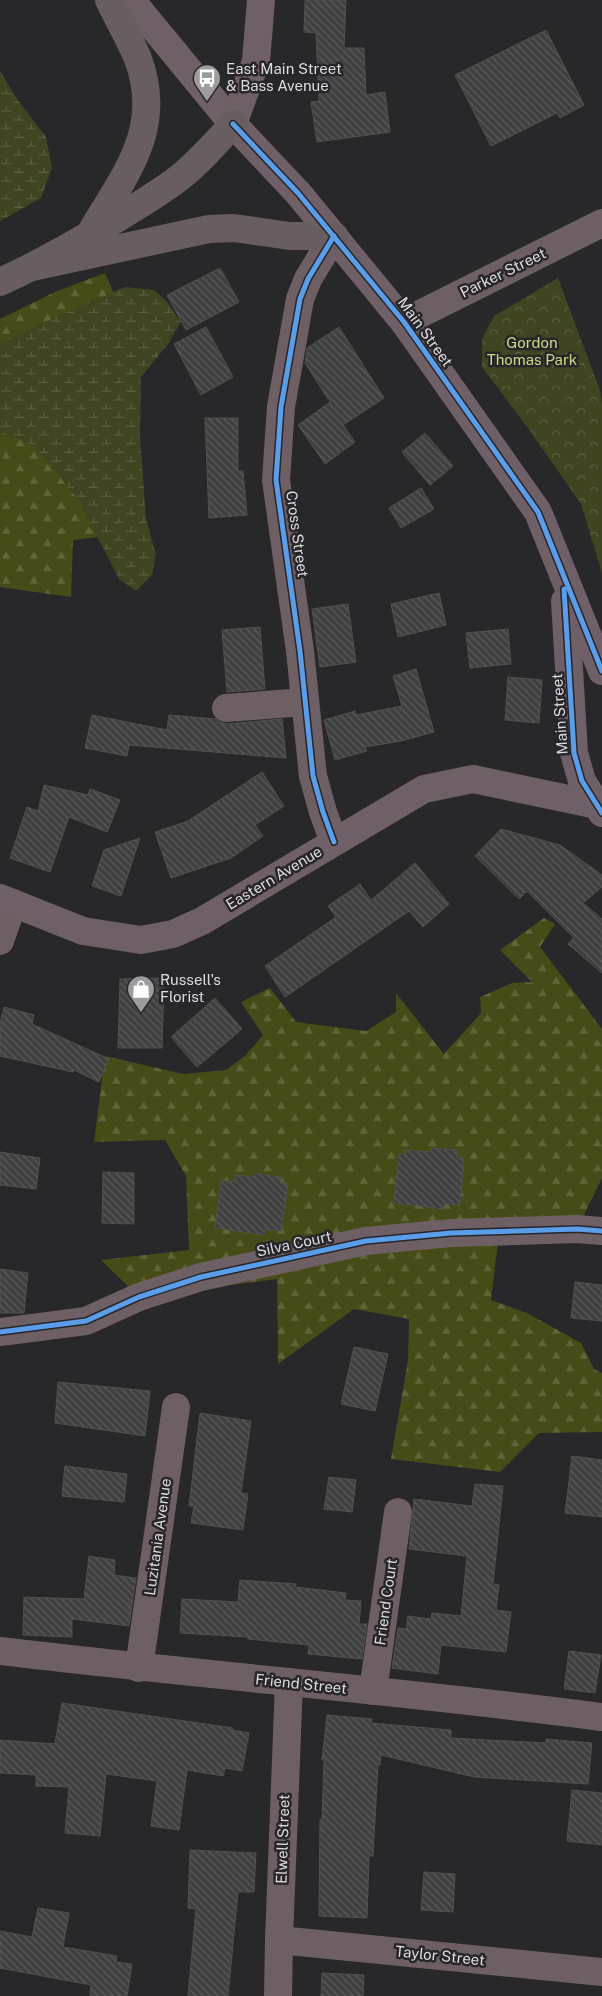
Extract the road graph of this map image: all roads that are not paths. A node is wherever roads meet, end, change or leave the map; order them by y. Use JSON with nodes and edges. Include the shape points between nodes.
{"nodes":[{"id":1,"x":109,"y":0,"type":"edge"},
{"id":2,"x":131,"y":0,"type":"edge"},
{"id":3,"x":261,"y":0,"type":"edge"},
{"id":4,"x":234,"y":124,"type":"junction"},
{"id":5,"x":602,"y":223,"type":"edge"},
{"id":6,"x":89,"y":236,"type":"junction"},
{"id":7,"x":334,"y":236,"type":"junction"},
{"id":8,"x":32,"y":267,"type":"junction"},
{"id":9,"x":0,"y":282,"type":"edge"},
{"id":10,"x":404,"y":322,"type":"junction"},
{"id":11,"x":563,"y":577,"type":"junction"},
{"id":12,"x":602,"y":671,"type":"edge"},
{"id":13,"x":305,"y":702,"type":"junction"},
{"id":14,"x":226,"y":708,"type":"dead end"},
{"id":15,"x":600,"y":809,"type":"edge"},
{"id":16,"x":334,"y":842,"type":"junction"},
{"id":17,"x":7,"y":900,"type":"edge"},
{"id":18,"x":0,"y":941,"type":"edge"},
{"id":19,"x":602,"y":1232,"type":"edge"},
{"id":20,"x":0,"y":1332,"type":"edge"},
{"id":21,"x":176,"y":1407,"type":"dead end"},
{"id":22,"x":398,"y":1512,"type":"dead end"},
{"id":23,"x":0,"y":1652,"type":"edge"},
{"id":24,"x":139,"y":1668,"type":"junction"},
{"id":25,"x":289,"y":1682,"type":"junction"},
{"id":26,"x":373,"y":1691,"type":"junction"},
{"id":27,"x":602,"y":1717,"type":"edge"},
{"id":28,"x":278,"y":1940,"type":"junction"},
{"id":29,"x":602,"y":1972,"type":"edge"},
{"id":30,"x":278,"y":1996,"type":"edge"}],
"edges":[{"from":1,"to":6,"type":"highway","via":[[138,58],[146,86],[147,111],[145,129],[132,164]]},
{"from":2,"to":4,"type":"main road","name":"Main Street"},
{"from":3,"to":4,"type":"main road","via":[[256,61]]},
{"from":4,"to":6,"type":"highway","via":[[178,178]]},
{"from":4,"to":7,"type":"main road","name":"Main Street"},
{"from":5,"to":10,"type":"street","name":"Parker Street"},
{"from":6,"to":8,"type":"highway"},
{"from":7,"to":8,"type":"highway","via":[[209,229]]},
{"from":7,"to":10,"type":"main road","name":"Main Street"},
{"from":7,"to":13,"type":"street","name":"Cross Street","via":[[300,298],[281,407],[276,480]]},
{"from":8,"to":9,"type":"highway"},
{"from":10,"to":11,"type":"main road","name":"Main Street","via":[[538,512]]},
{"from":11,"to":12,"type":"main road","name":"Main Street"},
{"from":11,"to":15,"type":"main road","name":"Main Street","via":[[574,753],[582,781]]},
{"from":13,"to":14,"type":"street"},
{"from":13,"to":16,"type":"street","name":"Cross Street","via":[[313,776]]},
{"from":15,"to":16,"type":"main road","name":"Eastern Avenue","via":[[472,779],[424,789]]},
{"from":16,"to":17,"type":"main road","name":"Eastern Avenue","via":[[202,921],[173,934],[149,939],[83,931]]},
{"from":17,"to":18,"type":"street"},
{"from":19,"to":20,"type":"street","name":"Silva Court","via":[[577,1229],[451,1233],[366,1241],[201,1277],[139,1297],[86,1321]]},
{"from":21,"to":24,"type":"street","name":"Luzitania Avenue"},
{"from":22,"to":26,"type":"street","name":"Friend Court"},
{"from":23,"to":24,"type":"street","name":"Friend Street"},
{"from":24,"to":25,"type":"street","name":"Friend Street"},
{"from":25,"to":26,"type":"street","name":"Friend Street"},
{"from":25,"to":28,"type":"street","name":"Elwell Street"},
{"from":26,"to":27,"type":"street","name":"Friend Street"},
{"from":28,"to":29,"type":"street","name":"Taylor Street"},
{"from":28,"to":30,"type":"street","name":"Elwell Street"}]}
